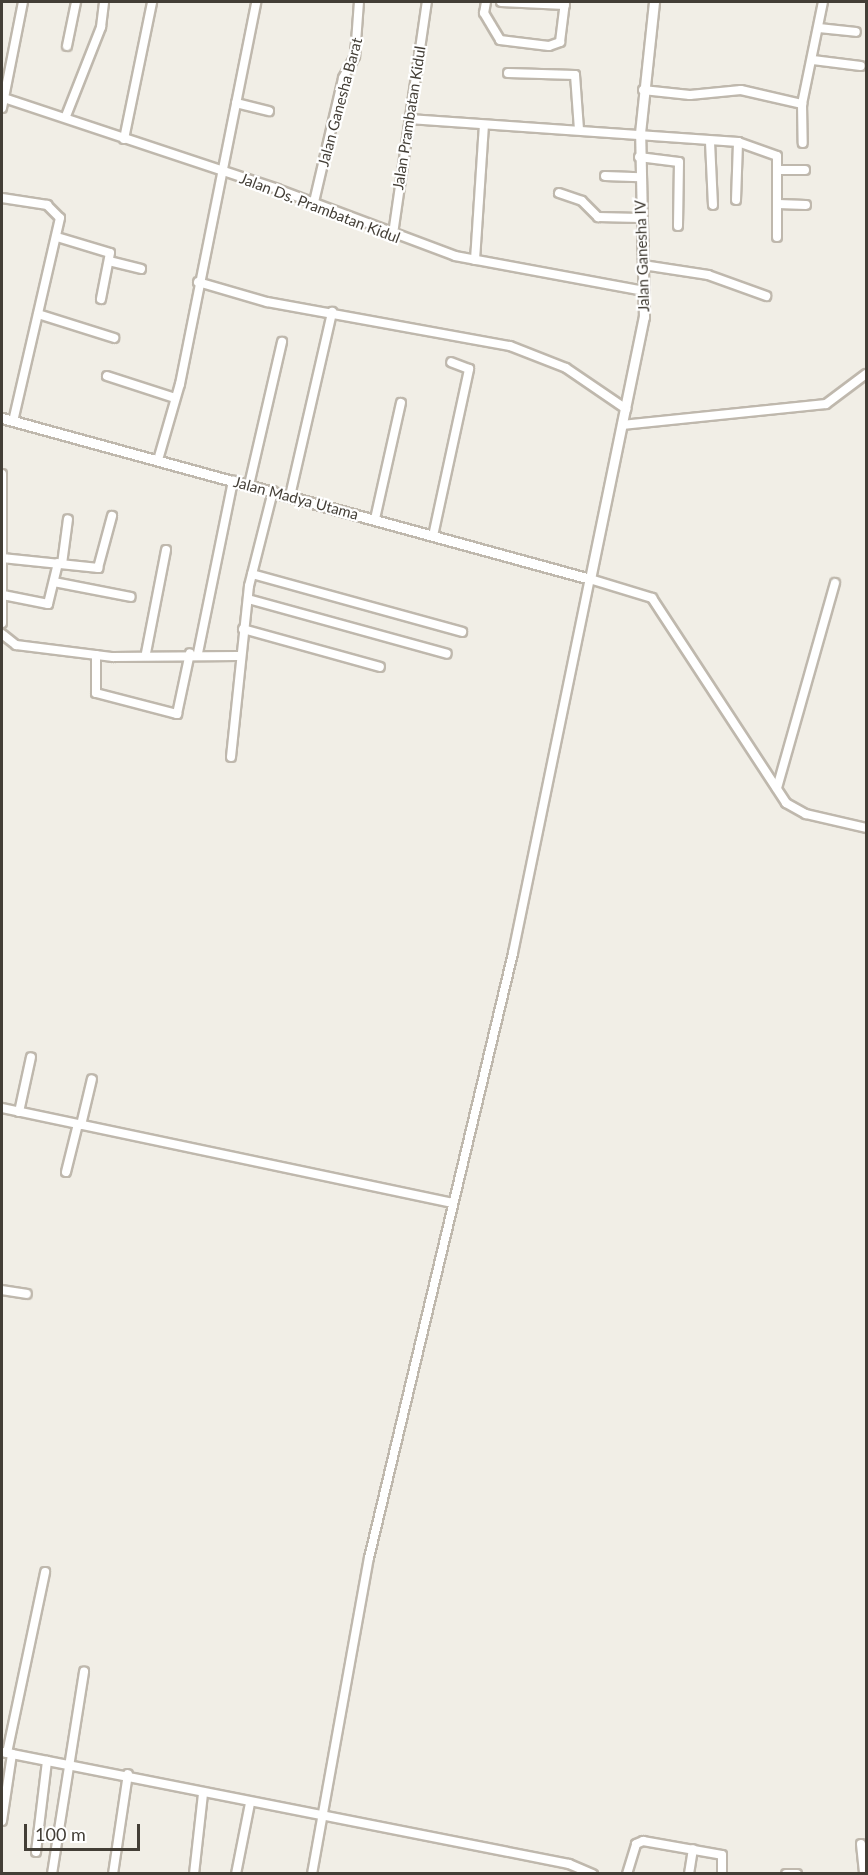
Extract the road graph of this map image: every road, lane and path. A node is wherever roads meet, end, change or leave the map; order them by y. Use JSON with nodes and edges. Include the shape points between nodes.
{"nodes":[{"id":1,"x":23,"y":2,"type":"edge"},
{"id":2,"x":76,"y":2,"type":"edge"},
{"id":3,"x":104,"y":2,"type":"edge"},
{"id":4,"x":152,"y":2,"type":"edge"},
{"id":5,"x":256,"y":2,"type":"edge"},
{"id":6,"x":359,"y":2,"type":"edge"},
{"id":7,"x":427,"y":2,"type":"edge"},
{"id":8,"x":486,"y":2,"type":"edge"},
{"id":9,"x":501,"y":2,"type":"edge"},
{"id":10,"x":654,"y":2,"type":"edge"},
{"id":11,"x":823,"y":2,"type":"edge"},
{"id":12,"x":565,"y":3,"type":"edge"},
{"id":13,"x":819,"y":28,"type":"junction"},
{"id":14,"x":856,"y":32,"type":"dead end"},
{"id":15,"x":67,"y":46,"type":"dead end"},
{"id":16,"x":813,"y":60,"type":"junction"},
{"id":17,"x":861,"y":66,"type":"dead end"},
{"id":18,"x":508,"y":73,"type":"dead end"},
{"id":19,"x":643,"y":90,"type":"junction"},
{"id":20,"x":2,"y":103,"type":"edge"},
{"id":21,"x":236,"y":103,"type":"junction"},
{"id":22,"x":802,"y":104,"type":"junction"},
{"id":23,"x":269,"y":111,"type":"dead end"},
{"id":24,"x":66,"y":116,"type":"junction"},
{"id":25,"x":409,"y":118,"type":"junction"},
{"id":26,"x":484,"y":125,"type":"junction"},
{"id":27,"x":579,"y":129,"type":"junction"},
{"id":28,"x":639,"y":133,"type":"junction"},
{"id":29,"x":124,"y":138,"type":"junction"},
{"id":30,"x":710,"y":142,"type":"junction"},
{"id":31,"x":738,"y":142,"type":"junction"},
{"id":32,"x":803,"y":143,"type":"dead end"},
{"id":33,"x":639,"y":157,"type":"junction"},
{"id":34,"x":219,"y":169,"type":"junction"},
{"id":35,"x":778,"y":170,"type":"junction"},
{"id":36,"x":805,"y":170,"type":"dead end"},
{"id":37,"x":605,"y":176,"type":"dead end"},
{"id":38,"x":640,"y":177,"type":"junction"},
{"id":39,"x":559,"y":193,"type":"dead end"},
{"id":40,"x":2,"y":198,"type":"edge"},
{"id":41,"x":736,"y":200,"type":"dead end"},
{"id":42,"x":314,"y":202,"type":"junction"},
{"id":43,"x":778,"y":204,"type":"junction"},
{"id":44,"x":713,"y":205,"type":"dead end"},
{"id":45,"x":806,"y":205,"type":"dead end"},
{"id":46,"x":640,"y":218,"type":"junction"},
{"id":47,"x":678,"y":226,"type":"dead end"},
{"id":48,"x":393,"y":234,"type":"junction"},
{"id":49,"x":57,"y":237,"type":"junction"},
{"id":50,"x":777,"y":237,"type":"dead end"},
{"id":51,"x":475,"y":260,"type":"junction"},
{"id":52,"x":109,"y":261,"type":"junction"},
{"id":53,"x":643,"y":265,"type":"junction"},
{"id":54,"x":141,"y":269,"type":"dead end"},
{"id":55,"x":198,"y":283,"type":"junction"},
{"id":56,"x":644,"y":291,"type":"junction"},
{"id":57,"x":766,"y":296,"type":"dead end"},
{"id":58,"x":101,"y":299,"type":"dead end"},
{"id":59,"x":38,"y":314,"type":"junction"},
{"id":60,"x":331,"y":318,"type":"junction"},
{"id":61,"x":114,"y":338,"type":"dead end"},
{"id":62,"x":282,"y":342,"type":"dead end"},
{"id":63,"x":451,"y":362,"type":"dead end"},
{"id":64,"x":867,"y":374,"type":"edge"},
{"id":65,"x":107,"y":376,"type":"dead end"},
{"id":66,"x":175,"y":398,"type":"junction"},
{"id":67,"x":400,"y":403,"type":"dead end"},
{"id":68,"x":626,"y":409,"type":"junction"},
{"id":69,"x":2,"y":419,"type":"edge"},
{"id":70,"x":13,"y":422,"type":"junction"},
{"id":71,"x":622,"y":425,"type":"junction"},
{"id":72,"x":158,"y":460,"type":"junction"},
{"id":73,"x":2,"y":474,"type":"edge"},
{"id":74,"x":233,"y":480,"type":"junction"},
{"id":75,"x":249,"y":485,"type":"junction"},
{"id":76,"x":273,"y":491,"type":"junction"},
{"id":77,"x":2,"y":496,"type":"edge"},
{"id":78,"x":290,"y":496,"type":"junction"},
{"id":79,"x":112,"y":516,"type":"dead end"},
{"id":80,"x":68,"y":519,"type":"dead end"},
{"id":81,"x":375,"y":519,"type":"junction"},
{"id":82,"x":433,"y":536,"type":"junction"},
{"id":83,"x":166,"y":550,"type":"dead end"},
{"id":84,"x":2,"y":558,"type":"edge"},
{"id":85,"x":60,"y":564,"type":"junction"},
{"id":86,"x":252,"y":574,"type":"junction"},
{"id":87,"x":590,"y":579,"type":"junction"},
{"id":88,"x":54,"y":582,"type":"junction"},
{"id":89,"x":835,"y":583,"type":"dead end"},
{"id":90,"x":3,"y":595,"type":"edge"},
{"id":91,"x":130,"y":597,"type":"dead end"},
{"id":92,"x":248,"y":599,"type":"junction"},
{"id":93,"x":2,"y":623,"type":"edge"},
{"id":94,"x":243,"y":630,"type":"junction"},
{"id":95,"x":462,"y":632,"type":"dead end"},
{"id":96,"x":2,"y":637,"type":"edge"},
{"id":97,"x":146,"y":653,"type":"junction"},
{"id":98,"x":194,"y":653,"type":"junction"},
{"id":99,"x":447,"y":654,"type":"dead end"},
{"id":100,"x":96,"y":655,"type":"junction"},
{"id":101,"x":238,"y":656,"type":"junction"},
{"id":102,"x":380,"y":667,"type":"dead end"},
{"id":103,"x":231,"y":757,"type":"dead end"},
{"id":104,"x":777,"y":788,"type":"junction"},
{"id":105,"x":867,"y":828,"type":"edge"},
{"id":106,"x":31,"y":1057,"type":"dead end"},
{"id":107,"x":92,"y":1079,"type":"dead end"},
{"id":108,"x":2,"y":1108,"type":"edge"},
{"id":109,"x":19,"y":1112,"type":"junction"},
{"id":110,"x":80,"y":1125,"type":"junction"},
{"id":111,"x":66,"y":1172,"type":"dead end"},
{"id":112,"x":451,"y":1203,"type":"junction"},
{"id":113,"x":2,"y":1290,"type":"edge"},
{"id":114,"x":27,"y":1294,"type":"dead end"},
{"id":115,"x":45,"y":1572,"type":"dead end"},
{"id":116,"x":84,"y":1672,"type":"dead end"},
{"id":117,"x":7,"y":1753,"type":"edge"},
{"id":118,"x":47,"y":1761,"type":"junction"},
{"id":119,"x":68,"y":1765,"type":"junction"},
{"id":120,"x":128,"y":1774,"type":"junction"},
{"id":121,"x":203,"y":1794,"type":"junction"},
{"id":122,"x":250,"y":1803,"type":"junction"},
{"id":123,"x":321,"y":1816,"type":"junction"},
{"id":124,"x":2,"y":1821,"type":"edge"},
{"id":125,"x":861,"y":1844,"type":"dead end"},
{"id":126,"x":693,"y":1849,"type":"junction"},
{"id":127,"x":36,"y":1852,"type":"dead end"},
{"id":128,"x":52,"y":1874,"type":"edge"},
{"id":129,"x":113,"y":1874,"type":"edge"},
{"id":130,"x":194,"y":1874,"type":"edge"},
{"id":131,"x":236,"y":1874,"type":"edge"},
{"id":132,"x":312,"y":1874,"type":"edge"},
{"id":133,"x":593,"y":1874,"type":"edge"},
{"id":134,"x":627,"y":1874,"type":"edge"},
{"id":135,"x":689,"y":1874,"type":"edge"},
{"id":136,"x":722,"y":1874,"type":"edge"},
{"id":137,"x":786,"y":1874,"type":"edge"},
{"id":138,"x":797,"y":1874,"type":"edge"},
{"id":139,"x":864,"y":1874,"type":"edge"}],
"edges":[{"from":1,"to":20,"type":"street"},
{"from":2,"to":15,"type":"street"},
{"from":3,"to":24,"type":"street","via":[[101,27]]},
{"from":4,"to":29,"type":"street"},
{"from":5,"to":21,"type":"street"},
{"from":6,"to":42,"type":"street","name":"Jalan Ganesha Barat","via":[[355,56],[343,78]]},
{"from":7,"to":25,"type":"street","name":"Jalan Prambatan Kidul"},
{"from":8,"to":12,"type":"street","via":[[484,13],[507,45],[560,42]]},
{"from":9,"to":12,"type":"street"},
{"from":10,"to":19,"type":"street","name":"Jalan Ganesha IV"},
{"from":11,"to":13,"type":"street"},
{"from":13,"to":14,"type":"street"},
{"from":13,"to":16,"type":"street"},
{"from":16,"to":17,"type":"street"},
{"from":16,"to":22,"type":"street"},
{"from":18,"to":27,"type":"street","via":[[575,75]]},
{"from":19,"to":22,"type":"street","via":[[690,95],[741,90]]},
{"from":19,"to":28,"type":"street","name":"Jalan Ganesha IV"},
{"from":20,"to":24,"type":"street","name":"Jalan Ds. Prambatan Kidul"},
{"from":21,"to":23,"type":"street"},
{"from":21,"to":34,"type":"street"},
{"from":22,"to":32,"type":"street"},
{"from":24,"to":29,"type":"street","name":"Jalan Ds. Prambatan Kidul"},
{"from":25,"to":26,"type":"street"},
{"from":25,"to":48,"type":"street","name":"Jalan Prambatan Kidul"},
{"from":26,"to":27,"type":"street"},
{"from":26,"to":51,"type":"street"},
{"from":27,"to":28,"type":"street"},
{"from":28,"to":30,"type":"street"},
{"from":28,"to":33,"type":"street","name":"Jalan Ganesha IV"},
{"from":29,"to":34,"type":"street","name":"Jalan Ds. Prambatan Kidul"},
{"from":30,"to":31,"type":"street"},
{"from":30,"to":44,"type":"street"},
{"from":31,"to":35,"type":"street","via":[[775,155]]},
{"from":31,"to":41,"type":"street"},
{"from":33,"to":38,"type":"street","name":"Jalan Ganesha IV"},
{"from":33,"to":47,"type":"street","via":[[679,162]]},
{"from":34,"to":42,"type":"street","name":"Jalan Ds. Prambatan Kidul"},
{"from":34,"to":55,"type":"street"},
{"from":35,"to":36,"type":"street"},
{"from":35,"to":43,"type":"street"},
{"from":37,"to":38,"type":"street"},
{"from":38,"to":46,"type":"street","name":"Jalan Ganesha IV"},
{"from":39,"to":46,"type":"street","via":[[580,199],[598,218]]},
{"from":40,"to":49,"type":"street","via":[[55,209],[60,218]]},
{"from":42,"to":48,"type":"street","name":"Jalan Ds. Prambatan Kidul"},
{"from":43,"to":45,"type":"street"},
{"from":43,"to":50,"type":"street"},
{"from":46,"to":53,"type":"street","name":"Jalan Ganesha IV"},
{"from":48,"to":51,"type":"street","name":"Jalan Ds. Prambatan Kidul"},
{"from":49,"to":52,"type":"street","via":[[109,252]]},
{"from":49,"to":59,"type":"street"},
{"from":51,"to":56,"type":"street","name":"Jalan Ds. Prambatan Kidul"},
{"from":52,"to":54,"type":"street"},
{"from":52,"to":58,"type":"street"},
{"from":53,"to":56,"type":"street","name":"Jalan Ganesha IV"},
{"from":53,"to":57,"type":"street","via":[[708,275]]},
{"from":55,"to":60,"type":"street"},
{"from":55,"to":66,"type":"street"},
{"from":56,"to":68,"type":"street","name":"Jalan Ganesha IV","via":[[644,317]]},
{"from":59,"to":61,"type":"street"},
{"from":59,"to":70,"type":"street"},
{"from":60,"to":68,"type":"street","via":[[510,346],[566,368]]},
{"from":60,"to":78,"type":"street"},
{"from":62,"to":75,"type":"street"},
{"from":63,"to":82,"type":"street","via":[[469,369]]},
{"from":64,"to":71,"type":"street","via":[[826,404]]},
{"from":65,"to":66,"type":"street"},
{"from":66,"to":72,"type":"street"},
{"from":67,"to":81,"type":"street"},
{"from":68,"to":71,"type":"street","name":"Jalan Ganesha IV"},
{"from":69,"to":70,"type":"street","name":"Jalan Madya Utama"},
{"from":70,"to":72,"type":"street","name":"Jalan Madya Utama"},
{"from":71,"to":87,"type":"street","name":"Jalan Ganesha IV"},
{"from":72,"to":74,"type":"street","name":"Jalan Madya Utama"},
{"from":73,"to":77,"type":"street"},
{"from":74,"to":75,"type":"street","name":"Jalan Madya Utama"},
{"from":74,"to":98,"type":"street"},
{"from":75,"to":76,"type":"street","name":"Jalan Madya Utama"},
{"from":76,"to":78,"type":"street","name":"Jalan Madya Utama"},
{"from":76,"to":86,"type":"street"},
{"from":77,"to":84,"type":"street"},
{"from":78,"to":81,"type":"street","name":"Jalan Madya Utama"},
{"from":79,"to":85,"type":"street","via":[[98,568]]},
{"from":80,"to":85,"type":"street"},
{"from":81,"to":82,"type":"street","name":"Jalan Madya Utama"},
{"from":82,"to":87,"type":"street","name":"Jalan Madya Utama"},
{"from":83,"to":97,"type":"street"},
{"from":84,"to":85,"type":"street"},
{"from":84,"to":90,"type":"street"},
{"from":85,"to":88,"type":"street"},
{"from":86,"to":92,"type":"street"},
{"from":86,"to":95,"type":"street"},
{"from":87,"to":104,"type":"street","via":[[652,598]]},
{"from":87,"to":112,"type":"street","via":[[513,954]]},
{"from":88,"to":90,"type":"street","via":[[48,604]]},
{"from":88,"to":91,"type":"street"},
{"from":89,"to":104,"type":"street"},
{"from":90,"to":93,"type":"street"},
{"from":92,"to":94,"type":"street"},
{"from":92,"to":99,"type":"street"},
{"from":94,"to":101,"type":"street"},
{"from":94,"to":102,"type":"street"},
{"from":96,"to":100,"type":"street"},
{"from":97,"to":98,"type":"street"},
{"from":97,"to":100,"type":"street"},
{"from":98,"to":100,"type":"street","via":[[177,714],[96,693]]},
{"from":98,"to":101,"type":"street"},
{"from":101,"to":103,"type":"street","via":[[243,677]]},
{"from":104,"to":105,"type":"street","via":[[786,803],[806,814]]},
{"from":106,"to":109,"type":"street"},
{"from":107,"to":110,"type":"street"},
{"from":108,"to":109,"type":"street"},
{"from":109,"to":110,"type":"street"},
{"from":110,"to":111,"type":"street"},
{"from":110,"to":112,"type":"street"},
{"from":112,"to":123,"type":"street","via":[[369,1558]]},
{"from":113,"to":114,"type":"street"},
{"from":115,"to":117,"type":"street"},
{"from":116,"to":119,"type":"street"},
{"from":117,"to":118,"type":"street"},
{"from":117,"to":124,"type":"street"},
{"from":118,"to":119,"type":"street"},
{"from":118,"to":127,"type":"street"},
{"from":119,"to":120,"type":"street"},
{"from":119,"to":128,"type":"street"},
{"from":120,"to":121,"type":"street"},
{"from":120,"to":129,"type":"street"},
{"from":121,"to":122,"type":"street"},
{"from":121,"to":130,"type":"street"},
{"from":122,"to":123,"type":"street"},
{"from":122,"to":131,"type":"street"},
{"from":123,"to":132,"type":"street"},
{"from":123,"to":133,"type":"street","via":[[569,1864]]},
{"from":125,"to":139,"type":"street"},
{"from":126,"to":134,"type":"street","via":[[639,1841]]},
{"from":126,"to":135,"type":"street"},
{"from":126,"to":136,"type":"street","via":[[724,1856]]},
{"from":137,"to":138,"type":"street"}]}
